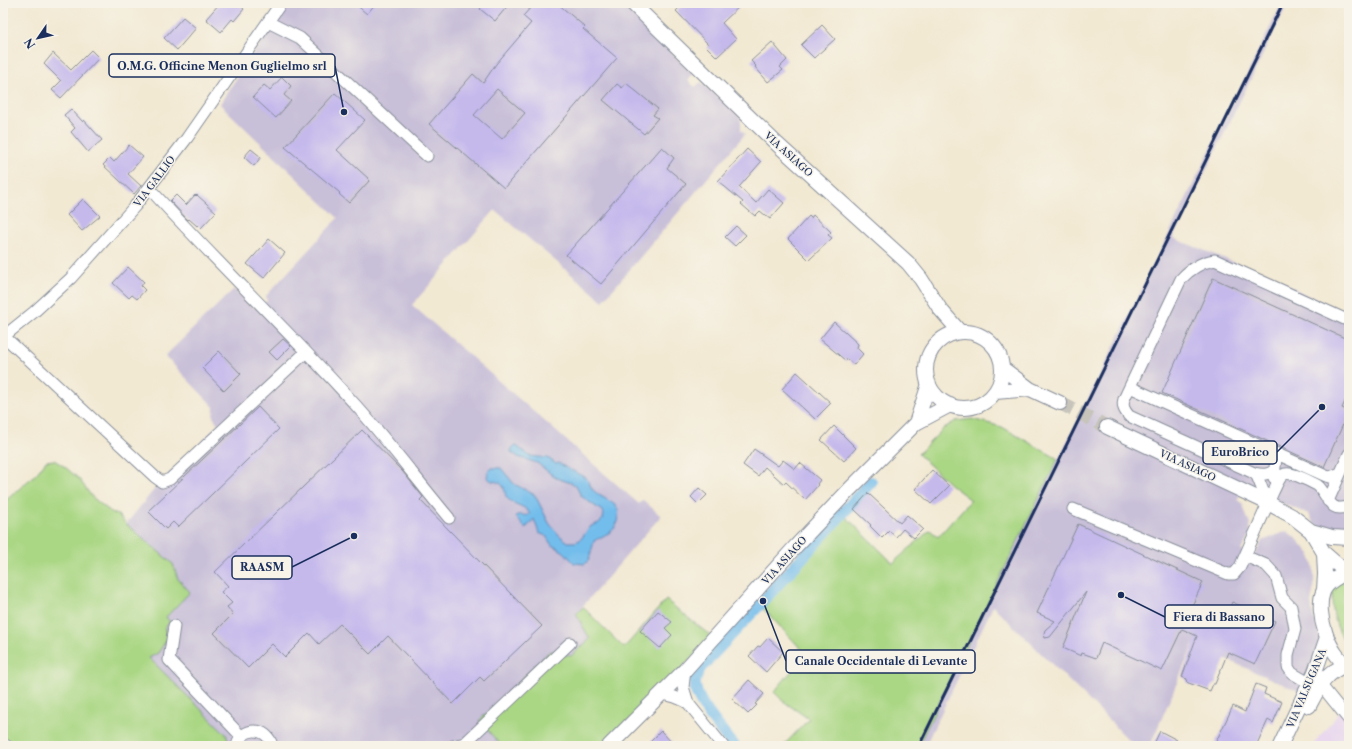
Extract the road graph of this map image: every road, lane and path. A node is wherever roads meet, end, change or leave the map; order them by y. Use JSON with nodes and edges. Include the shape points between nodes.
{"nodes":[{"id":1,"x":281,"y":3,"type":"edge"},
{"id":2,"x":632,"y":3,"type":"edge"},
{"id":3,"x":268,"y":22,"type":"junction"},
{"id":4,"x":427,"y":156,"type":"dead end"},
{"id":5,"x":149,"y":188,"type":"junction"},
{"id":6,"x":940,"y":309,"type":"junction"},
{"id":7,"x":1349,"y":321,"type":"edge"},
{"id":8,"x":960,"y":332,"type":"junction"},
{"id":9,"x":3,"y":338,"type":"edge"},
{"id":10,"x":942,"y":339,"type":"junction"},
{"id":11,"x":306,"y":352,"type":"junction"},
{"id":12,"x":1002,"y":368,"type":"junction"},
{"id":13,"x":929,"y":384,"type":"junction"},
{"id":14,"x":1130,"y":386,"type":"junction"},
{"id":15,"x":1030,"y":389,"type":"junction"},
{"id":16,"x":995,"y":392,"type":"junction"},
{"id":17,"x":1060,"y":403,"type":"tunnel mouth"},
{"id":18,"x":950,"y":405,"type":"junction"},
{"id":19,"x":916,"y":423,"type":"junction"},
{"id":20,"x":1107,"y":427,"type":"tunnel mouth"},
{"id":21,"x":1275,"y":453,"type":"junction"},
{"id":22,"x":1349,"y":454,"type":"edge"},
{"id":23,"x":1275,"y":470,"type":"junction"},
{"id":24,"x":1254,"y":473,"type":"junction"},
{"id":25,"x":1340,"y":473,"type":"junction"},
{"id":26,"x":1271,"y":498,"type":"junction"},
{"id":27,"x":1328,"y":501,"type":"junction"},
{"id":28,"x":1349,"y":506,"type":"edge"},
{"id":29,"x":1073,"y":510,"type":"dead end"},
{"id":30,"x":449,"y":518,"type":"dead end"},
{"id":31,"x":1311,"y":531,"type":"junction"},
{"id":32,"x":1349,"y":538,"type":"edge"},
{"id":33,"x":1324,"y":553,"type":"junction"},
{"id":34,"x":1245,"y":556,"type":"junction"},
{"id":35,"x":1348,"y":573,"type":"edge"},
{"id":36,"x":1324,"y":590,"type":"junction"},
{"id":37,"x":174,"y":626,"type":"dead end"},
{"id":38,"x":1327,"y":637,"type":"junction"},
{"id":39,"x":570,"y":643,"type":"dead end"},
{"id":40,"x":1348,"y":665,"type":"edge"},
{"id":41,"x":685,"y":670,"type":"junction"},
{"id":42,"x":1316,"y":683,"type":"junction"},
{"id":43,"x":661,"y":694,"type":"junction"},
{"id":44,"x":688,"y":703,"type":"junction"},
{"id":45,"x":1349,"y":720,"type":"edge"},
{"id":46,"x":239,"y":741,"type":"edge"},
{"id":47,"x":3,"y":744,"type":"edge"},
{"id":48,"x":7,"y":746,"type":"edge"},
{"id":49,"x":272,"y":746,"type":"edge"},
{"id":50,"x":453,"y":746,"type":"edge"},
{"id":51,"x":609,"y":746,"type":"edge"},
{"id":52,"x":723,"y":746,"type":"edge"},
{"id":53,"x":1280,"y":746,"type":"edge"},
{"id":54,"x":1290,"y":746,"type":"edge"}],
"edges":[{"from":1,"to":3,"type":"street","name":"VIA GALLIO"},
{"from":2,"to":6,"type":"main road","name":"VIA ASIAGO","via":[[777,144],[908,263]]},
{"from":3,"to":4,"type":"street","via":[[300,38]]},
{"from":3,"to":5,"type":"street","name":"VIA GALLIO"},
{"from":5,"to":9,"type":"street","name":"VIA GALLIO","via":[[71,278]]},
{"from":5,"to":11,"type":"street"},
{"from":6,"to":8,"type":"main road","name":"VIA ASIAGO"},
{"from":6,"to":10,"type":"main road","name":"VIA ASIAGO"},
{"from":7,"to":14,"type":"street","via":[[1219,261],[1210,261],[1194,267],[1181,279]]},
{"from":8,"to":10,"type":"main road"},
{"from":8,"to":12,"type":"main road","via":[[984,338],[999,356]]},
{"from":9,"to":11,"type":"street","via":[[162,482],[170,479]]},
{"from":10,"to":13,"type":"main road","name":"VIA ASIAGO","via":[[933,348],[928,359],[926,372]]},
{"from":11,"to":30,"type":"street","via":[[361,411]]},
{"from":12,"to":15,"type":"main road"},
{"from":12,"to":16,"type":"main road"},
{"from":13,"to":18,"type":"main road","via":[[934,393]]},
{"from":13,"to":19,"type":"main road","name":"VIA ASIAGO"},
{"from":14,"to":21,"type":"street"},
{"from":14,"to":24,"type":"street","via":[[1123,405],[1129,416]]},
{"from":15,"to":16,"type":"main road"},
{"from":15,"to":17,"type":"main road"},
{"from":16,"to":18,"type":"main road","via":[[986,401],[975,406],[962,408]]},
{"from":18,"to":19,"type":"main road","name":"VIA ASIAGO"},
{"from":19,"to":41,"type":"main road","name":"VIA ASIAGO","via":[[796,546]]},
{"from":20,"to":26,"type":"main road","name":"VIA ASIAGO"},
{"from":21,"to":23,"type":"street"},
{"from":21,"to":25,"type":"street","via":[[1326,476]]},
{"from":22,"to":25,"type":"street"},
{"from":23,"to":24,"type":"street","via":[[1266,475]]},
{"from":23,"to":26,"type":"street"},
{"from":24,"to":26,"type":"street"},
{"from":25,"to":27,"type":"street"},
{"from":26,"to":27,"type":"street","via":[[1282,477],[1290,474],[1320,487]]},
{"from":26,"to":31,"type":"main road","name":"VIA ASIAGO"},
{"from":26,"to":34,"type":"street"},
{"from":27,"to":28,"type":"street","via":[[1338,507]]},
{"from":29,"to":34,"type":"street","via":[[1221,573],[1234,574]]},
{"from":31,"to":32,"type":"main road","via":[[1332,538]]},
{"from":31,"to":33,"type":"main road"},
{"from":33,"to":35,"type":"main road"},
{"from":33,"to":36,"type":"main road","name":"VIA VALSUGANA"},
{"from":34,"to":42,"type":"street","via":[[1266,565],[1276,576],[1282,598],[1291,607],[1295,629],[1288,655],[1290,671]]},
{"from":35,"to":36,"type":"main road","via":[[1334,579]]},
{"from":36,"to":38,"type":"main road","name":"VIA VALSUGANA","via":[[1320,602]]},
{"from":37,"to":46,"type":"street","via":[[169,660]]},
{"from":38,"to":40,"type":"main road","via":[[1333,652]]},
{"from":38,"to":42,"type":"main road","name":"VIA VALSUGANA"},
{"from":39,"to":50,"type":"street","via":[[465,743]]},
{"from":40,"to":42,"type":"main road"},
{"from":41,"to":43,"type":"main road","name":"VIA ASIAGO"},
{"from":41,"to":44,"type":"street","via":[[683,687]]},
{"from":42,"to":45,"type":"street"},
{"from":42,"to":53,"type":"main road","name":"VIA VALSUGANA"},
{"from":42,"to":54,"type":"main road"},
{"from":43,"to":44,"type":"street","via":[[674,696]]},
{"from":43,"to":51,"type":"main road","name":"VIA ASIAGO"},
{"from":44,"to":52,"type":"street"},
{"from":46,"to":49,"type":"street","via":[[246,732],[252,730],[268,737]]},
{"from":47,"to":48,"type":"street"}]}
